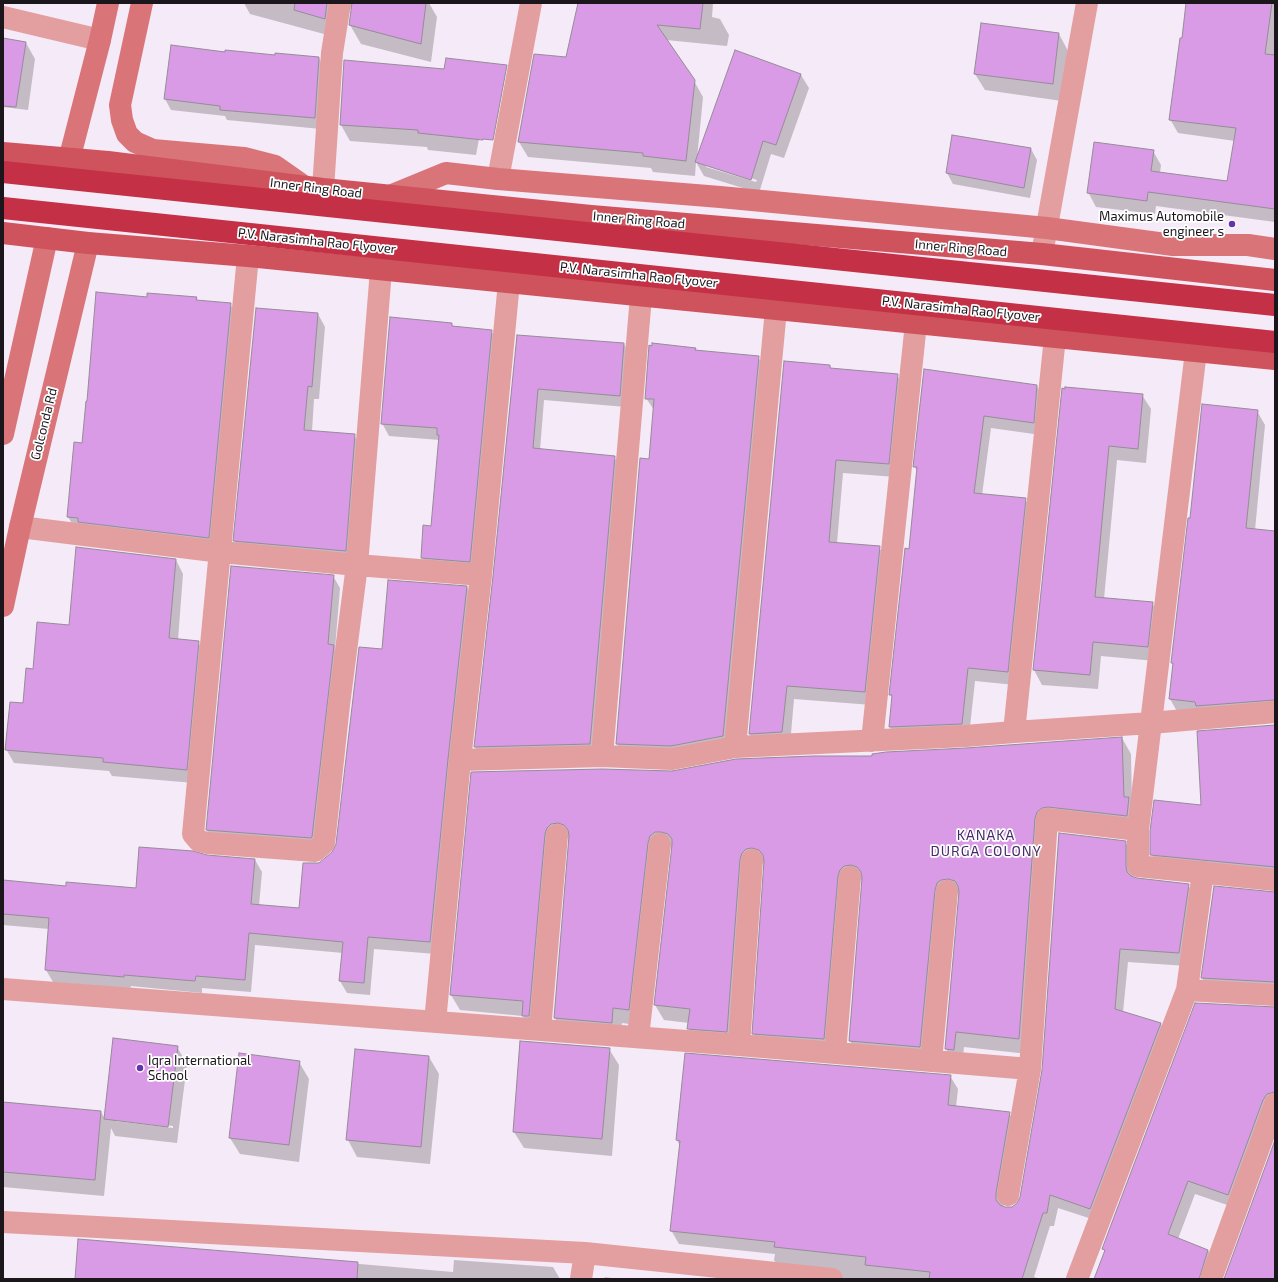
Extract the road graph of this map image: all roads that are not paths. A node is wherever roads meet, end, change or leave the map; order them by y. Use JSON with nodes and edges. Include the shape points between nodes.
{"nodes":[{"id":1,"x":108,"y":3,"type":"edge"},
{"id":2,"x":142,"y":3,"type":"edge"},
{"id":3,"x":340,"y":3,"type":"edge"},
{"id":4,"x":531,"y":3,"type":"edge"},
{"id":5,"x":1087,"y":3,"type":"edge"},
{"id":6,"x":3,"y":17,"type":"edge"},
{"id":7,"x":100,"y":40,"type":"junction"},
{"id":8,"x":3,"y":153,"type":"edge"},
{"id":9,"x":69,"y":160,"type":"junction"},
{"id":10,"x":3,"y":172,"type":"edge"},
{"id":11,"x":498,"y":179,"type":"junction"},
{"id":12,"x":314,"y":188,"type":"junction"},
{"id":13,"x":390,"y":196,"type":"junction"},
{"id":14,"x":3,"y":208,"type":"edge"},
{"id":15,"x":1047,"y":228,"type":"junction"},
{"id":16,"x":3,"y":233,"type":"edge"},
{"id":17,"x":47,"y":238,"type":"junction"},
{"id":18,"x":88,"y":243,"type":"junction"},
{"id":19,"x":1275,"y":249,"type":"edge"},
{"id":20,"x":1042,"y":254,"type":"junction"},
{"id":21,"x":248,"y":256,"type":"junction"},
{"id":22,"x":381,"y":270,"type":"junction"},
{"id":23,"x":1275,"y":280,"type":"edge"},
{"id":24,"x":509,"y":282,"type":"junction"},
{"id":25,"x":641,"y":296,"type":"junction"},
{"id":26,"x":1275,"y":305,"type":"edge"},
{"id":27,"x":776,"y":309,"type":"junction"},
{"id":28,"x":916,"y":323,"type":"junction"},
{"id":29,"x":1055,"y":337,"type":"junction"},
{"id":30,"x":1275,"y":342,"type":"edge"},
{"id":31,"x":1196,"y":352,"type":"junction"},
{"id":32,"x":1275,"y":360,"type":"edge"},
{"id":33,"x":3,"y":434,"type":"edge"},
{"id":34,"x":20,"y":527,"type":"junction"},
{"id":35,"x":221,"y":552,"type":"junction"},
{"id":36,"x":357,"y":565,"type":"junction"},
{"id":37,"x":482,"y":575,"type":"junction"},
{"id":38,"x":3,"y":606,"type":"edge"},
{"id":39,"x":1275,"y":712,"type":"edge"},
{"id":40,"x":1151,"y":723,"type":"junction"},
{"id":41,"x":1014,"y":732,"type":"junction"},
{"id":42,"x":872,"y":741,"type":"junction"},
{"id":43,"x":735,"y":747,"type":"junction"},
{"id":44,"x":602,"y":756,"type":"junction"},
{"id":45,"x":460,"y":760,"type":"junction"},
{"id":46,"x":1138,"y":830,"type":"junction"},
{"id":47,"x":557,"y":835,"type":"dead end"},
{"id":48,"x":660,"y":844,"type":"dead end"},
{"id":49,"x":752,"y":860,"type":"dead end"},
{"id":50,"x":1203,"y":872,"type":"junction"},
{"id":51,"x":850,"y":877,"type":"dead end"},
{"id":52,"x":1275,"y":880,"type":"edge"},
{"id":53,"x":947,"y":891,"type":"dead end"},
{"id":54,"x":3,"y":990,"type":"edge"},
{"id":55,"x":1187,"y":990,"type":"junction"},
{"id":56,"x":1275,"y":995,"type":"edge"},
{"id":57,"x":435,"y":1022,"type":"junction"},
{"id":58,"x":540,"y":1030,"type":"junction"},
{"id":59,"x":638,"y":1037,"type":"junction"},
{"id":60,"x":739,"y":1045,"type":"junction"},
{"id":61,"x":835,"y":1053,"type":"junction"},
{"id":62,"x":932,"y":1061,"type":"junction"},
{"id":63,"x":1030,"y":1069,"type":"junction"},
{"id":64,"x":1275,"y":1104,"type":"edge"},
{"id":65,"x":1008,"y":1194,"type":"dead end"},
{"id":66,"x":3,"y":1222,"type":"edge"},
{"id":67,"x":585,"y":1253,"type":"junction"},
{"id":68,"x":581,"y":1279,"type":"edge"},
{"id":69,"x":832,"y":1279,"type":"edge"},
{"id":70,"x":1077,"y":1279,"type":"edge"},
{"id":71,"x":1211,"y":1279,"type":"edge"}],
"edges":[{"from":1,"to":7,"type":"street"},
{"from":2,"to":12,"type":"street","via":[[120,105],[127,134],[135,142],[153,150],[244,158],[275,166]]},
{"from":3,"to":12,"type":"street"},
{"from":4,"to":11,"type":"street"},
{"from":5,"to":15,"type":"street"},
{"from":6,"to":7,"type":"street"},
{"from":7,"to":9,"type":"street"},
{"from":8,"to":9,"type":"main road","name":"Inner Ring Road"},
{"from":9,"to":12,"type":"main road","name":"Inner Ring Road","via":[[108,162]]},
{"from":10,"to":26,"type":"highway"},
{"from":11,"to":13,"type":"street","via":[[446,173]]},
{"from":11,"to":15,"type":"street"},
{"from":12,"to":13,"type":"main road","name":"Inner Ring Road"},
{"from":13,"to":20,"type":"main road","name":"Inner Ring Road","via":[[591,216]]},
{"from":14,"to":30,"type":"highway","name":"P.V. Narasimha Rao Flyover"},
{"from":15,"to":19,"type":"street","via":[[1173,245],[1248,245]]},
{"from":15,"to":20,"type":"street"},
{"from":16,"to":17,"type":"main road"},
{"from":17,"to":18,"type":"main road"},
{"from":17,"to":33,"type":"street"},
{"from":18,"to":21,"type":"main road"},
{"from":18,"to":34,"type":"street","name":"Golconda Rd"},
{"from":20,"to":23,"type":"main road","name":"Inner Ring Road"},
{"from":21,"to":22,"type":"main road"},
{"from":21,"to":35,"type":"street"},
{"from":22,"to":24,"type":"main road"},
{"from":22,"to":36,"type":"street"},
{"from":24,"to":25,"type":"main road"},
{"from":24,"to":37,"type":"street"},
{"from":25,"to":27,"type":"main road"},
{"from":25,"to":44,"type":"street"},
{"from":27,"to":28,"type":"main road"},
{"from":27,"to":43,"type":"street"},
{"from":28,"to":29,"type":"main road"},
{"from":28,"to":42,"type":"street"},
{"from":29,"to":31,"type":"main road"},
{"from":29,"to":41,"type":"street"},
{"from":31,"to":32,"type":"main road"},
{"from":31,"to":40,"type":"street"},
{"from":34,"to":35,"type":"street"},
{"from":34,"to":38,"type":"street","name":"Golconda Rd"},
{"from":35,"to":36,"type":"street"},
{"from":35,"to":36,"type":"street","via":[[193,834],[199,841],[208,843],[315,851],[324,843]]},
{"from":36,"to":37,"type":"street"},
{"from":37,"to":45,"type":"street"},
{"from":39,"to":40,"type":"street"},
{"from":40,"to":41,"type":"street"},
{"from":40,"to":46,"type":"street"},
{"from":41,"to":42,"type":"street"},
{"from":42,"to":43,"type":"street"},
{"from":43,"to":44,"type":"street","via":[[672,759]]},
{"from":44,"to":45,"type":"street"},
{"from":45,"to":57,"type":"street"},
{"from":46,"to":50,"type":"street","via":[[1138,866]]},
{"from":46,"to":63,"type":"street","via":[[1047,820]]},
{"from":47,"to":58,"type":"street"},
{"from":48,"to":59,"type":"street"},
{"from":49,"to":60,"type":"street"},
{"from":50,"to":52,"type":"street"},
{"from":50,"to":55,"type":"street"},
{"from":51,"to":61,"type":"street"},
{"from":53,"to":62,"type":"street"},
{"from":54,"to":57,"type":"street"},
{"from":55,"to":56,"type":"street"},
{"from":55,"to":70,"type":"street"},
{"from":57,"to":58,"type":"street"},
{"from":58,"to":59,"type":"street"},
{"from":59,"to":60,"type":"street"},
{"from":60,"to":61,"type":"street"},
{"from":61,"to":62,"type":"street"},
{"from":62,"to":63,"type":"street"},
{"from":63,"to":65,"type":"street"},
{"from":64,"to":71,"type":"street"},
{"from":66,"to":67,"type":"street"},
{"from":67,"to":68,"type":"street"},
{"from":67,"to":69,"type":"street"}]}
